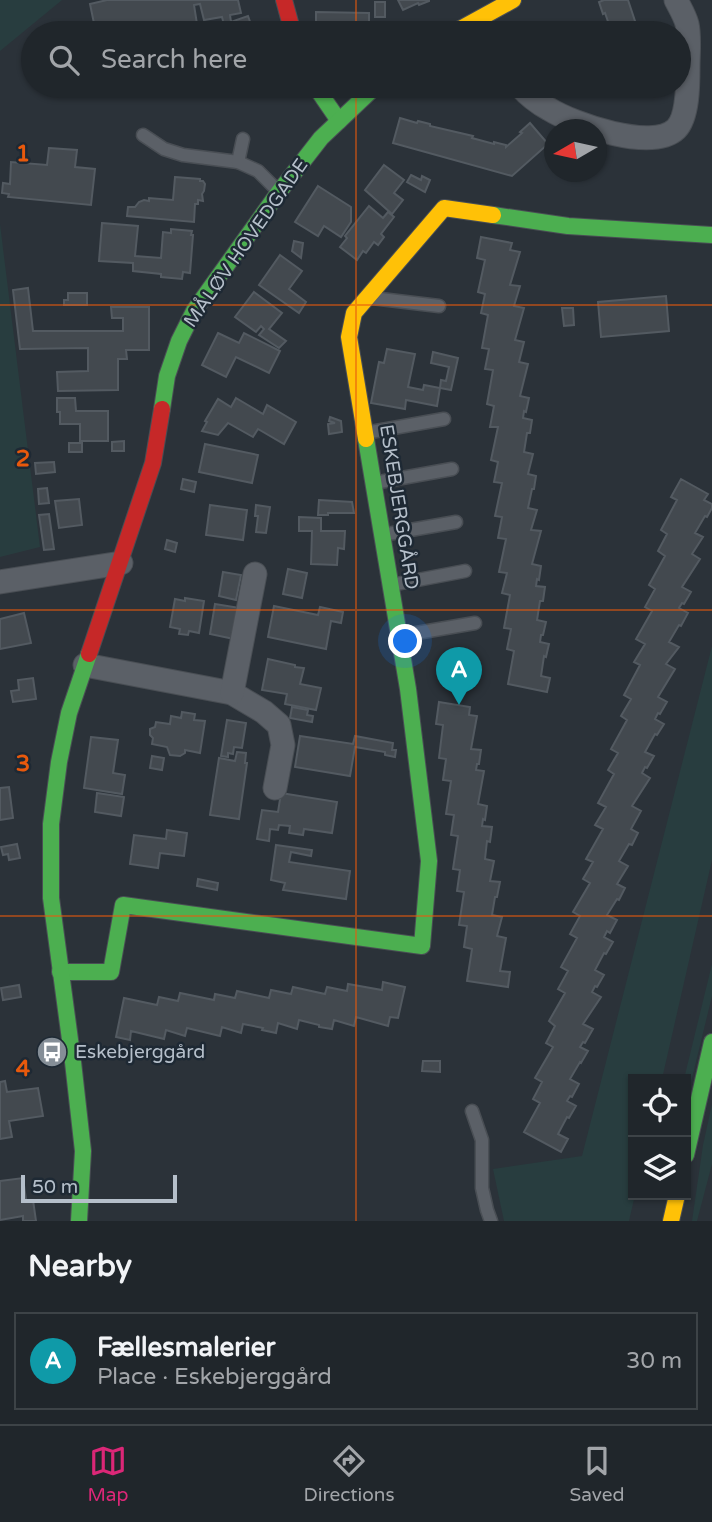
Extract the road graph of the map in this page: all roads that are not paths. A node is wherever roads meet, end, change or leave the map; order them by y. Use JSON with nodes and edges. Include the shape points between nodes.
{"nodes":[{"id":1,"x":284,"y":0,"type":"edge"},
{"id":2,"x":513,"y":0,"type":"edge"},
{"id":3,"x":676,"y":0,"type":"edge"},
{"id":4,"x":290,"y":21,"type":"edge"},
{"id":5,"x":487,"y":21,"type":"edge"},
{"id":6,"x":685,"y":21,"type":"edge"},
{"id":7,"x":323,"y":98,"type":"edge"},
{"id":8,"x":363,"y":98,"type":"edge"},
{"id":9,"x":532,"y":98,"type":"edge"},
{"id":10,"x":686,"y":98,"type":"edge"},
{"id":11,"x":339,"y":121,"type":"junction"},
{"id":12,"x":143,"y":135,"type":"dead end"},
{"id":13,"x":243,"y":139,"type":"dead end"},
{"id":14,"x":238,"y":162,"type":"junction"},
{"id":15,"x":279,"y":192,"type":"junction"},
{"id":16,"x":712,"y":235,"type":"edge"},
{"id":17,"x":368,"y":297,"type":"junction"},
{"id":18,"x":439,"y":306,"type":"dead end"},
{"id":19,"x":444,"y":419,"type":"dead end"},
{"id":20,"x":365,"y":433,"type":"junction"},
{"id":21,"x":452,"y":468,"type":"dead end"},
{"id":22,"x":373,"y":483,"type":"junction"},
{"id":23,"x":456,"y":522,"type":"dead end"},
{"id":24,"x":382,"y":535,"type":"junction"},
{"id":25,"x":121,"y":563,"type":"junction"},
{"id":26,"x":465,"y":571,"type":"dead end"},
{"id":27,"x":255,"y":574,"type":"dead end"},
{"id":28,"x":0,"y":582,"type":"edge"},
{"id":29,"x":390,"y":585,"type":"junction"},
{"id":30,"x":475,"y":623,"type":"dead end"},
{"id":31,"x":399,"y":636,"type":"junction"},
{"id":32,"x":85,"y":665,"type":"junction"},
{"id":33,"x":232,"y":693,"type":"junction"},
{"id":34,"x":275,"y":788,"type":"dead end"},
{"id":35,"x":60,"y":972,"type":"junction"},
{"id":36,"x":712,"y":1042,"type":"edge"},
{"id":37,"x":472,"y":1111,"type":"dead end"},
{"id":38,"x":690,"y":1137,"type":"edge"},
{"id":39,"x":676,"y":1200,"type":"edge"},
{"id":40,"x":79,"y":1221,"type":"edge"},
{"id":41,"x":491,"y":1221,"type":"edge"},
{"id":42,"x":671,"y":1221,"type":"edge"}],
"edges":[{"from":1,"to":4,"type":"street"},
{"from":2,"to":5,"type":"street"},
{"from":3,"to":6,"type":"street"},
{"from":7,"to":11,"type":"street"},
{"from":8,"to":11,"type":"street","name":"MÅLØV HOVEDGADE"},
{"from":9,"to":10,"type":"street","via":[[600,131],[648,138],[665,136],[677,128]]},
{"from":11,"to":15,"type":"street","name":"MÅLØV HOVEDGADE"},
{"from":12,"to":14,"type":"lane","via":[[183,155]]},
{"from":13,"to":14,"type":"lane"},
{"from":14,"to":15,"type":"lane","via":[[258,172]]},
{"from":15,"to":25,"type":"street","name":"MÅLØV HOVEDGADE","via":[[194,311],[179,341],[167,376],[153,463]]},
{"from":16,"to":17,"type":"street","name":"ESKEBJERGGÅRD","via":[[568,226],[444,208]]},
{"from":17,"to":18,"type":"lane"},
{"from":17,"to":20,"type":"street","name":"ESKEBJERGGÅRD","via":[[354,313],[349,337]]},
{"from":19,"to":20,"type":"lane"},
{"from":20,"to":22,"type":"street","name":"ESKEBJERGGÅRD"},
{"from":21,"to":22,"type":"lane"},
{"from":22,"to":24,"type":"street","name":"ESKEBJERGGÅRD"},
{"from":23,"to":24,"type":"lane"},
{"from":24,"to":29,"type":"street","name":"ESKEBJERGGÅRD"},
{"from":25,"to":28,"type":"street"},
{"from":25,"to":32,"type":"street","name":"MÅLØV HOVEDGADE"},
{"from":26,"to":29,"type":"lane"},
{"from":27,"to":33,"type":"street"},
{"from":29,"to":31,"type":"street","name":"ESKEBJERGGÅRD"},
{"from":30,"to":31,"type":"lane"},
{"from":31,"to":35,"type":"street","name":"ESKEBJERGGÅRD","via":[[429,861],[422,946],[123,905],[111,972]]},
{"from":32,"to":33,"type":"street"},
{"from":32,"to":35,"type":"street","name":"MÅLØV HOVEDGADE","via":[[69,713],[51,824],[51,898]]},
{"from":33,"to":34,"type":"street","via":[[279,725],[283,745]]},
{"from":35,"to":40,"type":"street","name":"MÅLØV HOVEDGADE","via":[[83,1151]]},
{"from":36,"to":38,"type":"street"},
{"from":37,"to":41,"type":"lane","via":[[482,1140],[482,1188]]},
{"from":39,"to":42,"type":"street"}]}
